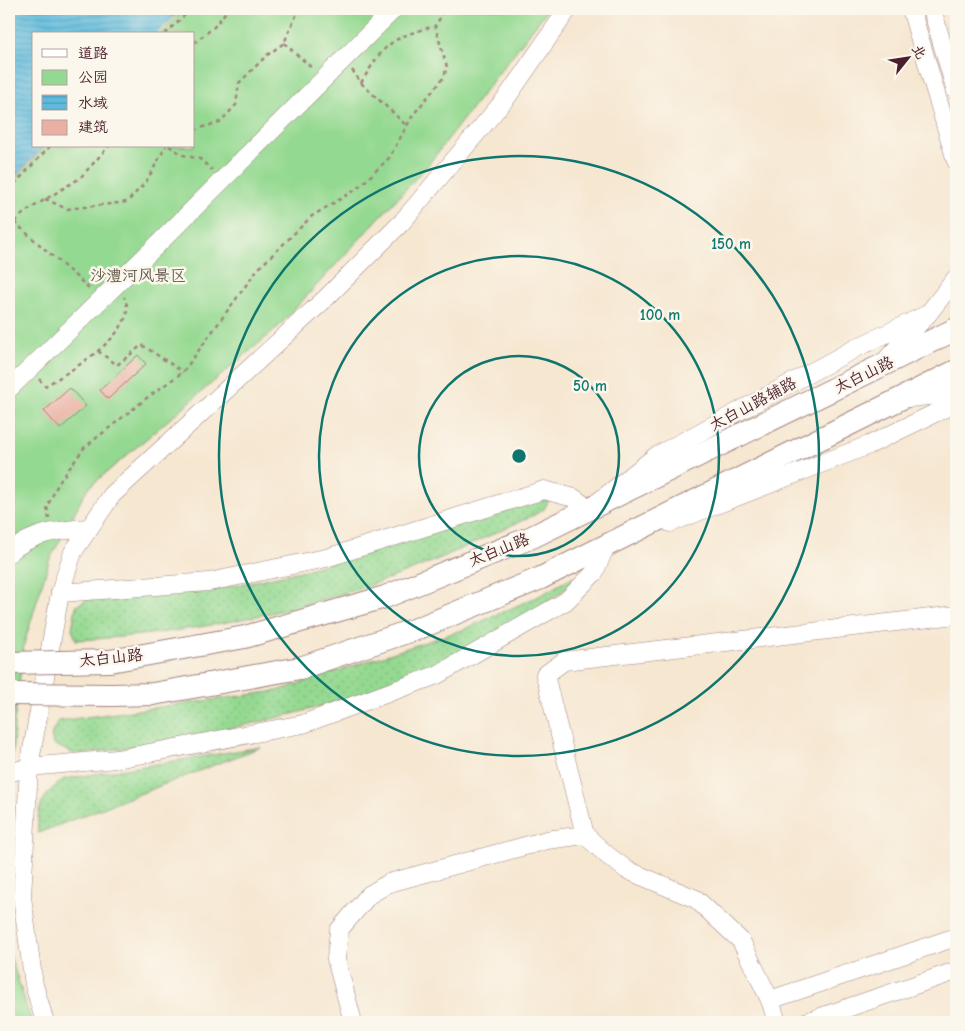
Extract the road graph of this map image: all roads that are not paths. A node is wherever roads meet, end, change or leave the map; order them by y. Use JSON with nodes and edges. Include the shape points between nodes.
{"nodes":[{"id":1,"x":394,"y":9,"type":"edge"},
{"id":2,"x":568,"y":9,"type":"edge"},
{"id":3,"x":911,"y":9,"type":"edge"},
{"id":4,"x":932,"y":9,"type":"edge"},
{"id":5,"x":956,"y":91,"type":"edge"},
{"id":6,"x":956,"y":160,"type":"edge"},
{"id":7,"x":956,"y":278,"type":"edge"},
{"id":8,"x":928,"y":314,"type":"junction"},
{"id":9,"x":956,"y":329,"type":"edge"},
{"id":10,"x":879,"y":368,"type":"junction"},
{"id":11,"x":956,"y":371,"type":"edge"},
{"id":12,"x":9,"y":388,"type":"edge"},
{"id":13,"x":956,"y":393,"type":"edge"},
{"id":14,"x":899,"y":399,"type":"junction"},
{"id":15,"x":956,"y":403,"type":"edge"},
{"id":16,"x":589,"y":509,"type":"junction"},
{"id":17,"x":89,"y":528,"type":"junction"},
{"id":18,"x":606,"y":546,"type":"junction"},
{"id":19,"x":9,"y":553,"type":"edge"},
{"id":20,"x":60,"y":593,"type":"junction"},
{"id":21,"x":956,"y":615,"type":"edge"},
{"id":22,"x":9,"y":664,"type":"edge"},
{"id":23,"x":9,"y":694,"type":"edge"},
{"id":24,"x":29,"y":767,"type":"junction"},
{"id":25,"x":9,"y":773,"type":"edge"},
{"id":26,"x":586,"y":834,"type":"junction"},
{"id":27,"x":956,"y":937,"type":"edge"},
{"id":28,"x":956,"y":971,"type":"edge"},
{"id":29,"x":770,"y":1000,"type":"junction"},
{"id":30,"x":44,"y":1022,"type":"edge"},
{"id":31,"x":353,"y":1022,"type":"edge"},
{"id":32,"x":777,"y":1022,"type":"edge"},
{"id":33,"x":806,"y":1022,"type":"edge"}],
"edges":[{"from":1,"to":12,"type":"street"},
{"from":2,"to":17,"type":"street","via":[[507,97],[402,222],[325,298],[112,495]]},
{"from":3,"to":6,"type":"street"},
{"from":4,"to":5,"type":"street"},
{"from":7,"to":8,"type":"street"},
{"from":8,"to":10,"type":"street"},
{"from":8,"to":16,"type":"street","name":"太白山路辅路","via":[[856,348],[656,456]]},
{"from":9,"to":10,"type":"main road","name":"太白山路"},
{"from":10,"to":16,"type":"main road","name":"太白山路"},
{"from":11,"to":14,"type":"main road","name":"太白山路"},
{"from":13,"to":14,"type":"street"},
{"from":14,"to":18,"type":"main road","name":"太白山路"},
{"from":15,"to":18,"type":"street","via":[[869,445]]},
{"from":16,"to":20,"type":"street","via":[[574,498],[544,490],[326,558],[209,582]]},
{"from":16,"to":22,"type":"main road","name":"太白山路","bridge":true,"via":[[532,537],[385,597],[245,636],[110,661]]},
{"from":17,"to":19,"type":"street","via":[[51,530],[19,544]]},
{"from":17,"to":20,"type":"street","via":[[73,552]]},
{"from":18,"to":23,"type":"main road","name":"太白山路","bridge":true,"via":[[541,578],[419,628],[300,668],[153,694]]},
{"from":18,"to":24,"type":"street","via":[[594,573],[566,601],[437,675],[302,724],[117,759]]},
{"from":20,"to":24,"type":"street"},
{"from":21,"to":26,"type":"street","via":[[564,661],[544,675]]},
{"from":24,"to":25,"type":"street"},
{"from":24,"to":30,"type":"street","via":[[22,897],[34,985]]},
{"from":26,"to":29,"type":"street","via":[[627,870],[696,899],[741,941]]},
{"from":26,"to":31,"type":"street","via":[[547,840],[389,883],[369,895],[339,930],[336,959]]},
{"from":27,"to":29,"type":"street"},
{"from":28,"to":33,"type":"street"},
{"from":29,"to":32,"type":"street"}]}
